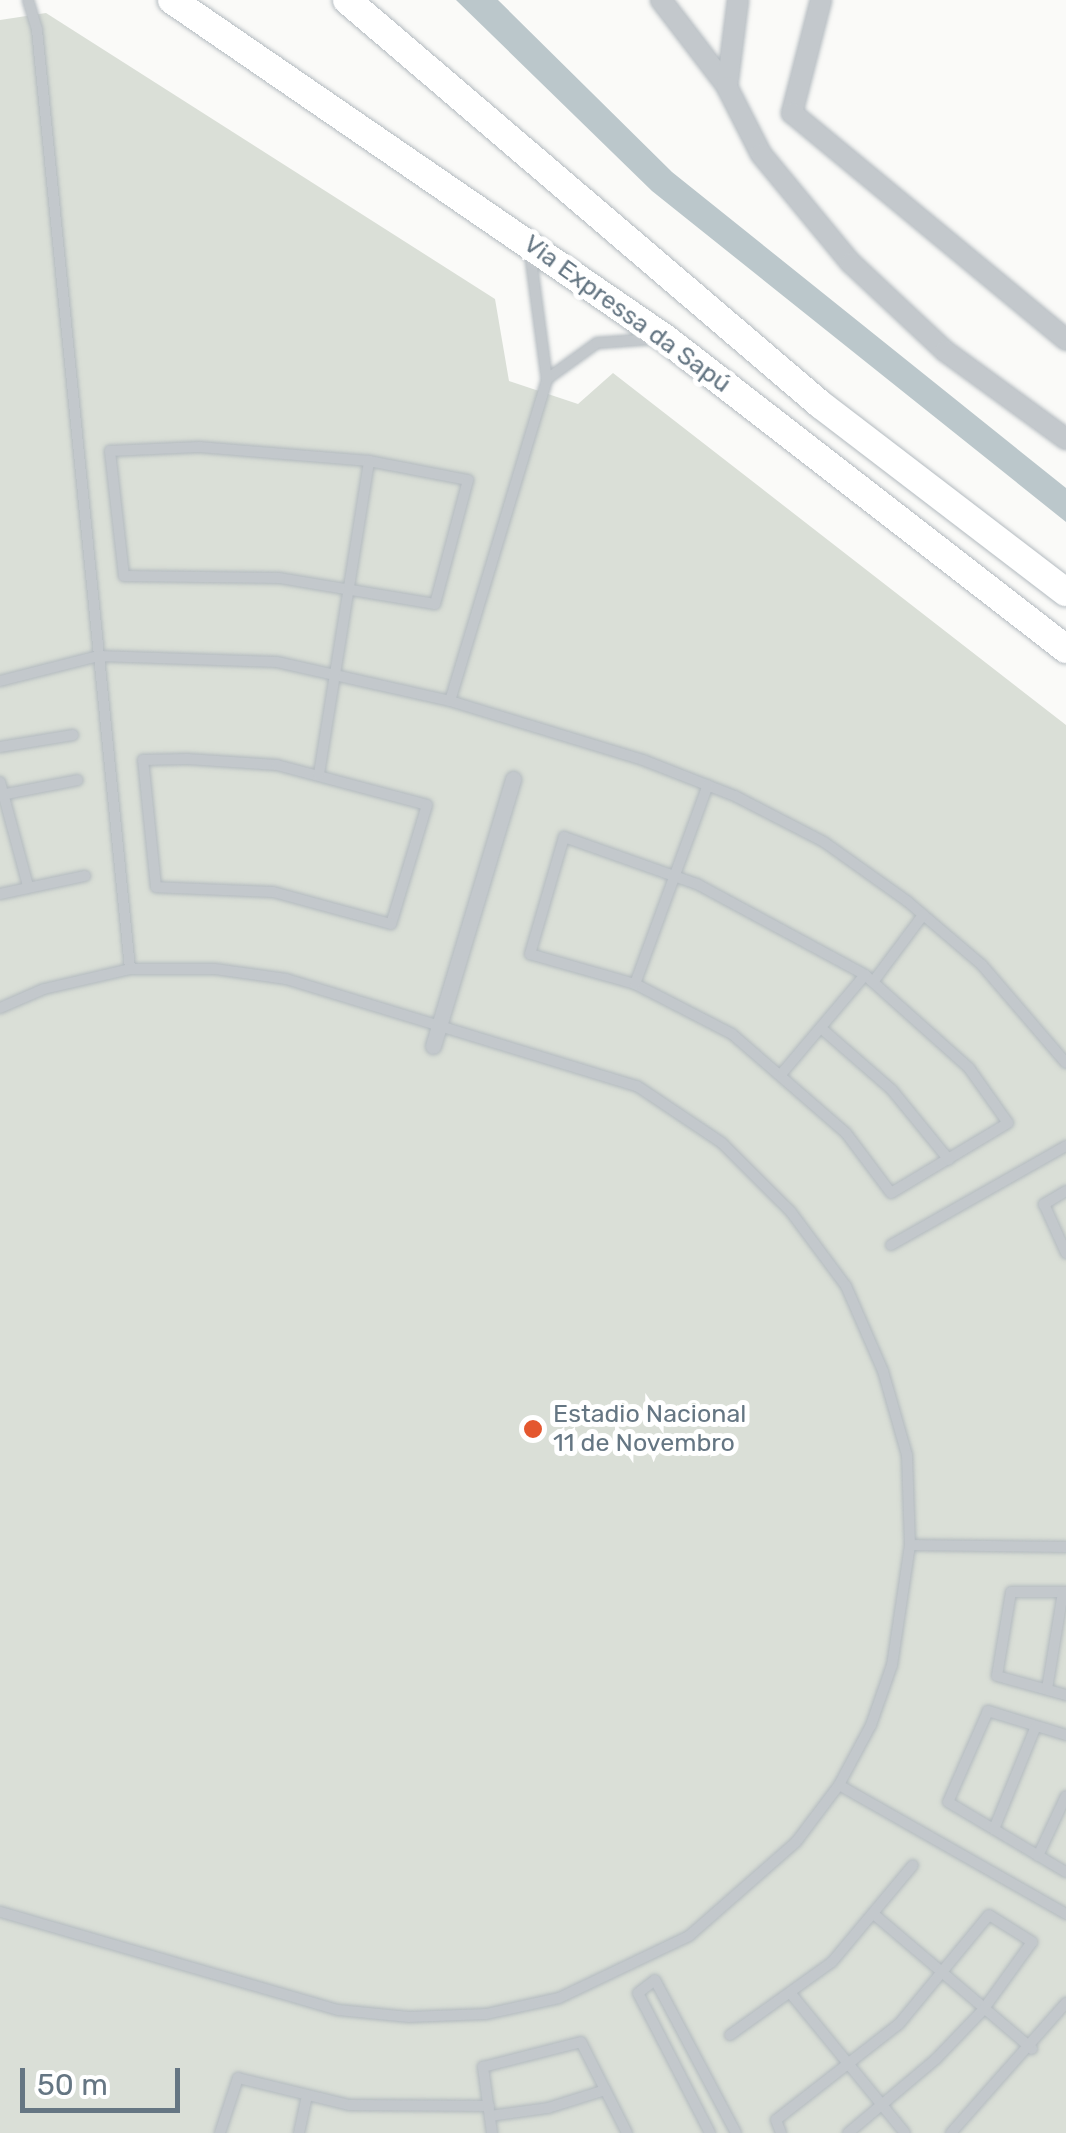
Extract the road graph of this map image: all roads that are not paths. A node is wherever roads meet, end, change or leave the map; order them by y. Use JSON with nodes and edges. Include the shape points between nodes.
{"nodes":[{"id":1,"x":28,"y":0,"type":"edge"},
{"id":2,"x":172,"y":0,"type":"edge"},
{"id":3,"x":190,"y":0,"type":"edge"},
{"id":4,"x":347,"y":0,"type":"edge"},
{"id":5,"x":661,"y":0,"type":"edge"},
{"id":6,"x":738,"y":0,"type":"edge"},
{"id":7,"x":821,"y":0,"type":"edge"},
{"id":8,"x":220,"y":34,"type":"junction"},
{"id":9,"x":728,"y":86,"type":"junction"},
{"id":10,"x":528,"y":242,"type":"junction"},
{"id":11,"x":666,"y":339,"type":"junction"},
{"id":12,"x":1066,"y":340,"type":"edge"},
{"id":13,"x":546,"y":380,"type":"junction"},
{"id":14,"x":1066,"y":439,"type":"edge"},
{"id":15,"x":370,"y":461,"type":"junction"},
{"id":16,"x":350,"y":586,"type":"junction"},
{"id":17,"x":1066,"y":592,"type":"edge"},
{"id":18,"x":1066,"y":648,"type":"edge"},
{"id":19,"x":98,"y":656,"type":"junction"},
{"id":20,"x":335,"y":672,"type":"junction"},
{"id":21,"x":0,"y":681,"type":"edge"},
{"id":22,"x":450,"y":701,"type":"junction"},
{"id":23,"x":72,"y":734,"type":"dead end"},
{"id":24,"x":0,"y":747,"type":"edge"},
{"id":25,"x":320,"y":774,"type":"junction"},
{"id":26,"x":513,"y":778,"type":"dead end"},
{"id":27,"x":78,"y":780,"type":"dead end"},
{"id":28,"x":708,"y":785,"type":"junction"},
{"id":29,"x":1,"y":790,"type":"edge"},
{"id":30,"x":676,"y":875,"type":"junction"},
{"id":31,"x":85,"y":876,"type":"dead end"},
{"id":32,"x":28,"y":886,"type":"junction"},
{"id":33,"x":0,"y":894,"type":"edge"},
{"id":34,"x":923,"y":915,"type":"junction"},
{"id":35,"x":130,"y":969,"type":"junction"},
{"id":36,"x":869,"y":979,"type":"junction"},
{"id":37,"x":635,"y":984,"type":"junction"},
{"id":38,"x":0,"y":1008,"type":"edge"},
{"id":39,"x":439,"y":1023,"type":"junction"},
{"id":40,"x":821,"y":1028,"type":"junction"},
{"id":41,"x":433,"y":1046,"type":"dead end"},
{"id":42,"x":1066,"y":1063,"type":"edge"},
{"id":43,"x":784,"y":1072,"type":"junction"},
{"id":44,"x":1066,"y":1146,"type":"edge"},
{"id":45,"x":949,"y":1160,"type":"junction"},
{"id":46,"x":1066,"y":1191,"type":"edge"},
{"id":47,"x":891,"y":1245,"type":"dead end"},
{"id":48,"x":1066,"y":1253,"type":"edge"},
{"id":49,"x":910,"y":1546,"type":"junction"},
{"id":50,"x":1066,"y":1547,"type":"edge"},
{"id":51,"x":1065,"y":1592,"type":"edge"},
{"id":52,"x":1047,"y":1689,"type":"junction"},
{"id":53,"x":1066,"y":1694,"type":"edge"},
{"id":54,"x":1036,"y":1726,"type":"junction"},
{"id":55,"x":1066,"y":1735,"type":"edge"},
{"id":56,"x":839,"y":1784,"type":"junction"},
{"id":57,"x":1066,"y":1796,"type":"edge"},
{"id":58,"x":994,"y":1830,"type":"junction"},
{"id":59,"x":1038,"y":1856,"type":"junction"},
{"id":60,"x":913,"y":1865,"type":"dead end"},
{"id":61,"x":1066,"y":1872,"type":"edge"},
{"id":62,"x":0,"y":1912,"type":"edge"},
{"id":63,"x":1066,"y":1914,"type":"edge"},
{"id":64,"x":876,"y":1916,"type":"junction"},
{"id":65,"x":942,"y":1974,"type":"junction"},
{"id":66,"x":792,"y":1995,"type":"junction"},
{"id":67,"x":1066,"y":2003,"type":"edge"},
{"id":68,"x":983,"y":2010,"type":"junction"},
{"id":69,"x":730,"y":2035,"type":"dead end"},
{"id":70,"x":1032,"y":2049,"type":"junction"},
{"id":71,"x":850,"y":2066,"type":"junction"},
{"id":72,"x":606,"y":2090,"type":"junction"},
{"id":73,"x":306,"y":2099,"type":"junction"},
{"id":74,"x":884,"y":2107,"type":"junction"},
{"id":75,"x":489,"y":2111,"type":"junction"},
{"id":76,"x":220,"y":2133,"type":"edge"},
{"id":77,"x":299,"y":2133,"type":"edge"},
{"id":78,"x":492,"y":2133,"type":"edge"},
{"id":79,"x":627,"y":2133,"type":"edge"},
{"id":80,"x":710,"y":2133,"type":"edge"},
{"id":81,"x":736,"y":2133,"type":"edge"},
{"id":82,"x":781,"y":2133,"type":"edge"},
{"id":83,"x":848,"y":2133,"type":"edge"},
{"id":84,"x":905,"y":2133,"type":"edge"},
{"id":85,"x":951,"y":2133,"type":"edge"}],
"edges":[{"from":1,"to":19,"type":"lane","via":[[37,30]]},
{"from":2,"to":8,"type":"main road","name":"Via Expressa da Sapú"},
{"from":3,"to":8,"type":"main road"},
{"from":4,"to":17,"type":"main road","name":"Via Expressa da Sapú","via":[[821,405]]},
{"from":5,"to":9,"type":"street"},
{"from":6,"to":9,"type":"street"},
{"from":7,"to":12,"type":"street","via":[[792,113]]},
{"from":8,"to":10,"type":"main road","name":"Via Expressa da Sapú"},
{"from":9,"to":14,"type":"street","via":[[761,154],[851,263],[946,351]]},
{"from":10,"to":11,"type":"main road","name":"Via Expressa da Sapú"},
{"from":10,"to":13,"type":"lane"},
{"from":11,"to":13,"type":"lane","via":[[597,343]]},
{"from":11,"to":18,"type":"main road","name":"Via Expressa da Sapú"},
{"from":13,"to":22,"type":"lane"},
{"from":15,"to":16,"type":"lane"},
{"from":15,"to":16,"type":"lane","via":[[468,480],[435,604]]},
{"from":15,"to":16,"type":"lane","via":[[199,447],[110,451],[124,576],[200,574]]},
{"from":16,"to":20,"type":"lane"},
{"from":19,"to":20,"type":"lane","via":[[217,656]]},
{"from":19,"to":21,"type":"lane"},
{"from":19,"to":35,"type":"lane"},
{"from":20,"to":22,"type":"lane"},
{"from":20,"to":25,"type":"lane"},
{"from":22,"to":28,"type":"lane"},
{"from":23,"to":24,"type":"lane"},
{"from":25,"to":25,"type":"lane","via":[[231,761],[143,760],[156,887],[272,892],[392,924],[426,805]]},
{"from":26,"to":39,"type":"street"},
{"from":27,"to":29,"type":"lane"},
{"from":28,"to":30,"type":"lane"},
{"from":28,"to":34,"type":"lane","via":[[824,842]]},
{"from":29,"to":32,"type":"lane"},
{"from":30,"to":36,"type":"lane","via":[[755,910]]},
{"from":30,"to":37,"type":"lane"},
{"from":30,"to":37,"type":"lane","via":[[564,836],[530,954]]},
{"from":31,"to":32,"type":"lane"},
{"from":32,"to":33,"type":"lane"},
{"from":34,"to":36,"type":"lane"},
{"from":34,"to":42,"type":"lane","via":[[982,966]]},
{"from":35,"to":38,"type":"lane","via":[[44,989]]},
{"from":35,"to":39,"type":"lane","via":[[215,969],[286,979]]},
{"from":36,"to":40,"type":"lane"},
{"from":36,"to":45,"type":"lane","via":[[969,1068],[1008,1123]]},
{"from":37,"to":43,"type":"lane","via":[[732,1034]]},
{"from":39,"to":41,"type":"street"},
{"from":39,"to":49,"type":"lane","via":[[638,1086],[722,1143],[791,1212],[846,1286],[884,1370],[907,1455]]},
{"from":40,"to":43,"type":"lane"},
{"from":40,"to":45,"type":"lane","via":[[892,1090]]},
{"from":43,"to":45,"type":"lane","via":[[846,1133],[891,1194]]},
{"from":44,"to":47,"type":"lane"},
{"from":46,"to":48,"type":"lane","via":[[1044,1204]]},
{"from":49,"to":50,"type":"lane"},
{"from":49,"to":56,"type":"lane","via":[[892,1665]]},
{"from":51,"to":52,"type":"lane"},
{"from":51,"to":52,"type":"lane","via":[[1011,1592],[997,1676]]},
{"from":52,"to":53,"type":"lane"},
{"from":54,"to":55,"type":"lane"},
{"from":54,"to":58,"type":"lane"},
{"from":54,"to":58,"type":"lane","via":[[988,1711],[948,1802]]},
{"from":56,"to":62,"type":"lane","via":[[784,1854],[690,1936],[558,1998],[486,2014],[410,2017],[338,2010]]},
{"from":56,"to":63,"type":"lane"},
{"from":57,"to":59,"type":"lane"},
{"from":58,"to":59,"type":"lane"},
{"from":59,"to":61,"type":"lane"},
{"from":60,"to":64,"type":"lane"},
{"from":64,"to":65,"type":"lane"},
{"from":64,"to":66,"type":"lane"},
{"from":65,"to":68,"type":"lane"},
{"from":65,"to":68,"type":"lane","via":[[989,1915],[1032,1942]]},
{"from":65,"to":71,"type":"lane"},
{"from":66,"to":69,"type":"lane"},
{"from":66,"to":71,"type":"lane"},
{"from":67,"to":70,"type":"lane"},
{"from":68,"to":70,"type":"lane"},
{"from":68,"to":74,"type":"lane"},
{"from":70,"to":85,"type":"lane"},
{"from":71,"to":74,"type":"lane"},
{"from":71,"to":82,"type":"lane","via":[[776,2120]]},
{"from":72,"to":75,"type":"lane","via":[[548,2108]]},
{"from":72,"to":75,"type":"lane","via":[[581,2042],[483,2067]]},
{"from":72,"to":79,"type":"lane"},
{"from":73,"to":75,"type":"lane"},
{"from":73,"to":76,"type":"lane","via":[[238,2078]]},
{"from":73,"to":77,"type":"lane"},
{"from":74,"to":83,"type":"lane"},
{"from":74,"to":84,"type":"lane"},
{"from":75,"to":78,"type":"lane"},
{"from":80,"to":81,"type":"lane","via":[[638,1992],[655,1980]]}]}
